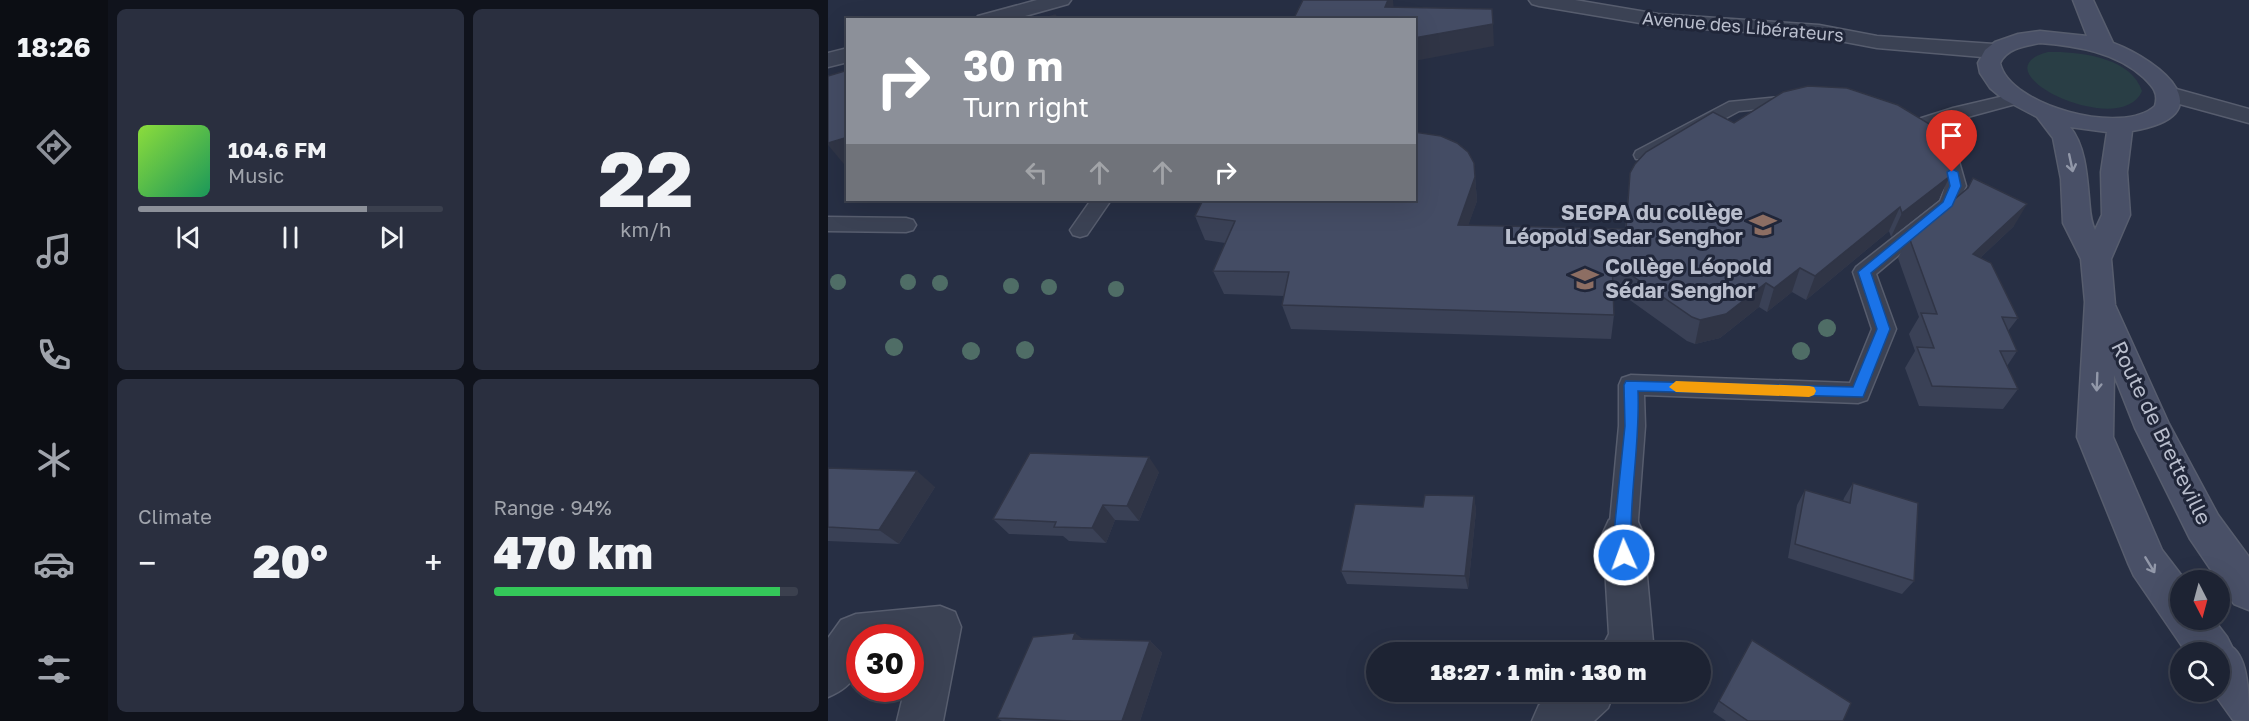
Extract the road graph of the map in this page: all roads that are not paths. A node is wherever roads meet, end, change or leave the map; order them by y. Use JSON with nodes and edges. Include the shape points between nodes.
{"nodes":[{"id":1,"x":1061,"y":0,"type":"edge"},
{"id":2,"x":1539,"y":0,"type":"edge"},
{"id":3,"x":2084,"y":0,"type":"edge"},
{"id":4,"x":2062,"y":9,"type":"edge"},
{"id":5,"x":993,"y":18,"type":"edge"},
{"id":6,"x":2040,"y":37,"type":"junction"},
{"id":7,"x":1877,"y":42,"type":"junction"},
{"id":8,"x":2105,"y":48,"type":"junction"},
{"id":9,"x":1994,"y":51,"type":"junction"},
{"id":10,"x":846,"y":56,"type":"edge"},
{"id":11,"x":828,"y":60,"type":"edge"},
{"id":12,"x":1995,"y":79,"type":"junction"},
{"id":13,"x":2169,"y":94,"type":"junction"},
{"id":14,"x":2017,"y":98,"type":"junction"},
{"id":15,"x":1812,"y":101,"type":"edge"},
{"id":16,"x":2046,"y":112,"type":"junction"},
{"id":17,"x":2249,"y":116,"type":"edge"},
{"id":18,"x":2121,"y":125,"type":"junction"},
{"id":19,"x":1643,"y":155,"type":"edge"},
{"id":20,"x":1100,"y":201,"type":"edge"},
{"id":21,"x":828,"y":224,"type":"edge"},
{"id":22,"x":906,"y":225,"type":"dead end"},
{"id":23,"x":1080,"y":230,"type":"dead end"},
{"id":24,"x":2096,"y":259,"type":"junction"},
{"id":25,"x":2100,"y":302,"type":"junction"},
{"id":26,"x":1623,"y":533,"type":"joint"},
{"id":27,"x":2249,"y":590,"type":"edge"},
{"id":28,"x":2170,"y":594,"type":"edge"},
{"id":29,"x":1631,"y":642,"type":"edge"},
{"id":30,"x":828,"y":675,"type":"edge"},
{"id":31,"x":2230,"y":678,"type":"edge"},
{"id":32,"x":1582,"y":702,"type":"edge"},
{"id":33,"x":2249,"y":704,"type":"edge"},
{"id":34,"x":920,"y":721,"type":"edge"},
{"id":35,"x":1555,"y":721,"type":"edge"}],
"edges":[{"from":1,"to":5,"type":"street"},
{"from":2,"to":7,"type":"street","name":"Avenue des Libérateurs","via":[[1658,20],[1819,31]]},
{"from":3,"to":8,"type":"main road"},
{"from":4,"to":6,"type":"main road"},
{"from":6,"to":8,"type":"main road"},
{"from":6,"to":9,"type":"main road","via":[[2005,44]]},
{"from":7,"to":9,"type":"street","name":"Avenue des Libérateurs"},
{"from":7,"to":12,"type":"street","name":"Avenue des Libérateurs"},
{"from":8,"to":13,"type":"main road","via":[[2154,73]]},
{"from":9,"to":12,"type":"main road","via":[[1990,69]]},
{"from":10,"to":11,"type":"street"},
{"from":12,"to":14,"type":"main road"},
{"from":13,"to":17,"type":"street"},
{"from":13,"to":18,"type":"main road","via":[[2168,106],[2159,116]]},
{"from":14,"to":16,"type":"main road"},
{"from":14,"to":26,"type":"lane","via":[[1908,122],[1949,158],[1956,186],[1948,204],[1864,272],[1884,329],[1858,393],[1631,385],[1632,426]]},
{"from":15,"to":19,"type":"lane","via":[[1734,106]]},
{"from":16,"to":18,"type":"main road"},
{"from":16,"to":24,"type":"main road","name":"Route de Bretteville","one_way":true,"via":[[2065,137],[2074,179],[2077,223]]},
{"from":18,"to":24,"type":"main road","name":"Route de Bretteville","via":[[2114,172],[2116,215]]},
{"from":20,"to":23,"type":"lane"},
{"from":21,"to":22,"type":"lane"},
{"from":24,"to":25,"type":"main road","name":"Route de Bretteville"},
{"from":25,"to":27,"type":"main road","name":"Route de Bretteville","via":[[2153,428],[2204,527]]},
{"from":25,"to":28,"type":"main road","name":"Route de Bretteville","one_way":true,"via":[[2095,437],[2148,563]]},
{"from":26,"to":29,"type":"street"},
{"from":30,"to":34,"type":"street","via":[[856,635],[939,627]]},
{"from":31,"to":33,"type":"main road"},
{"from":32,"to":35,"type":"street"}]}
